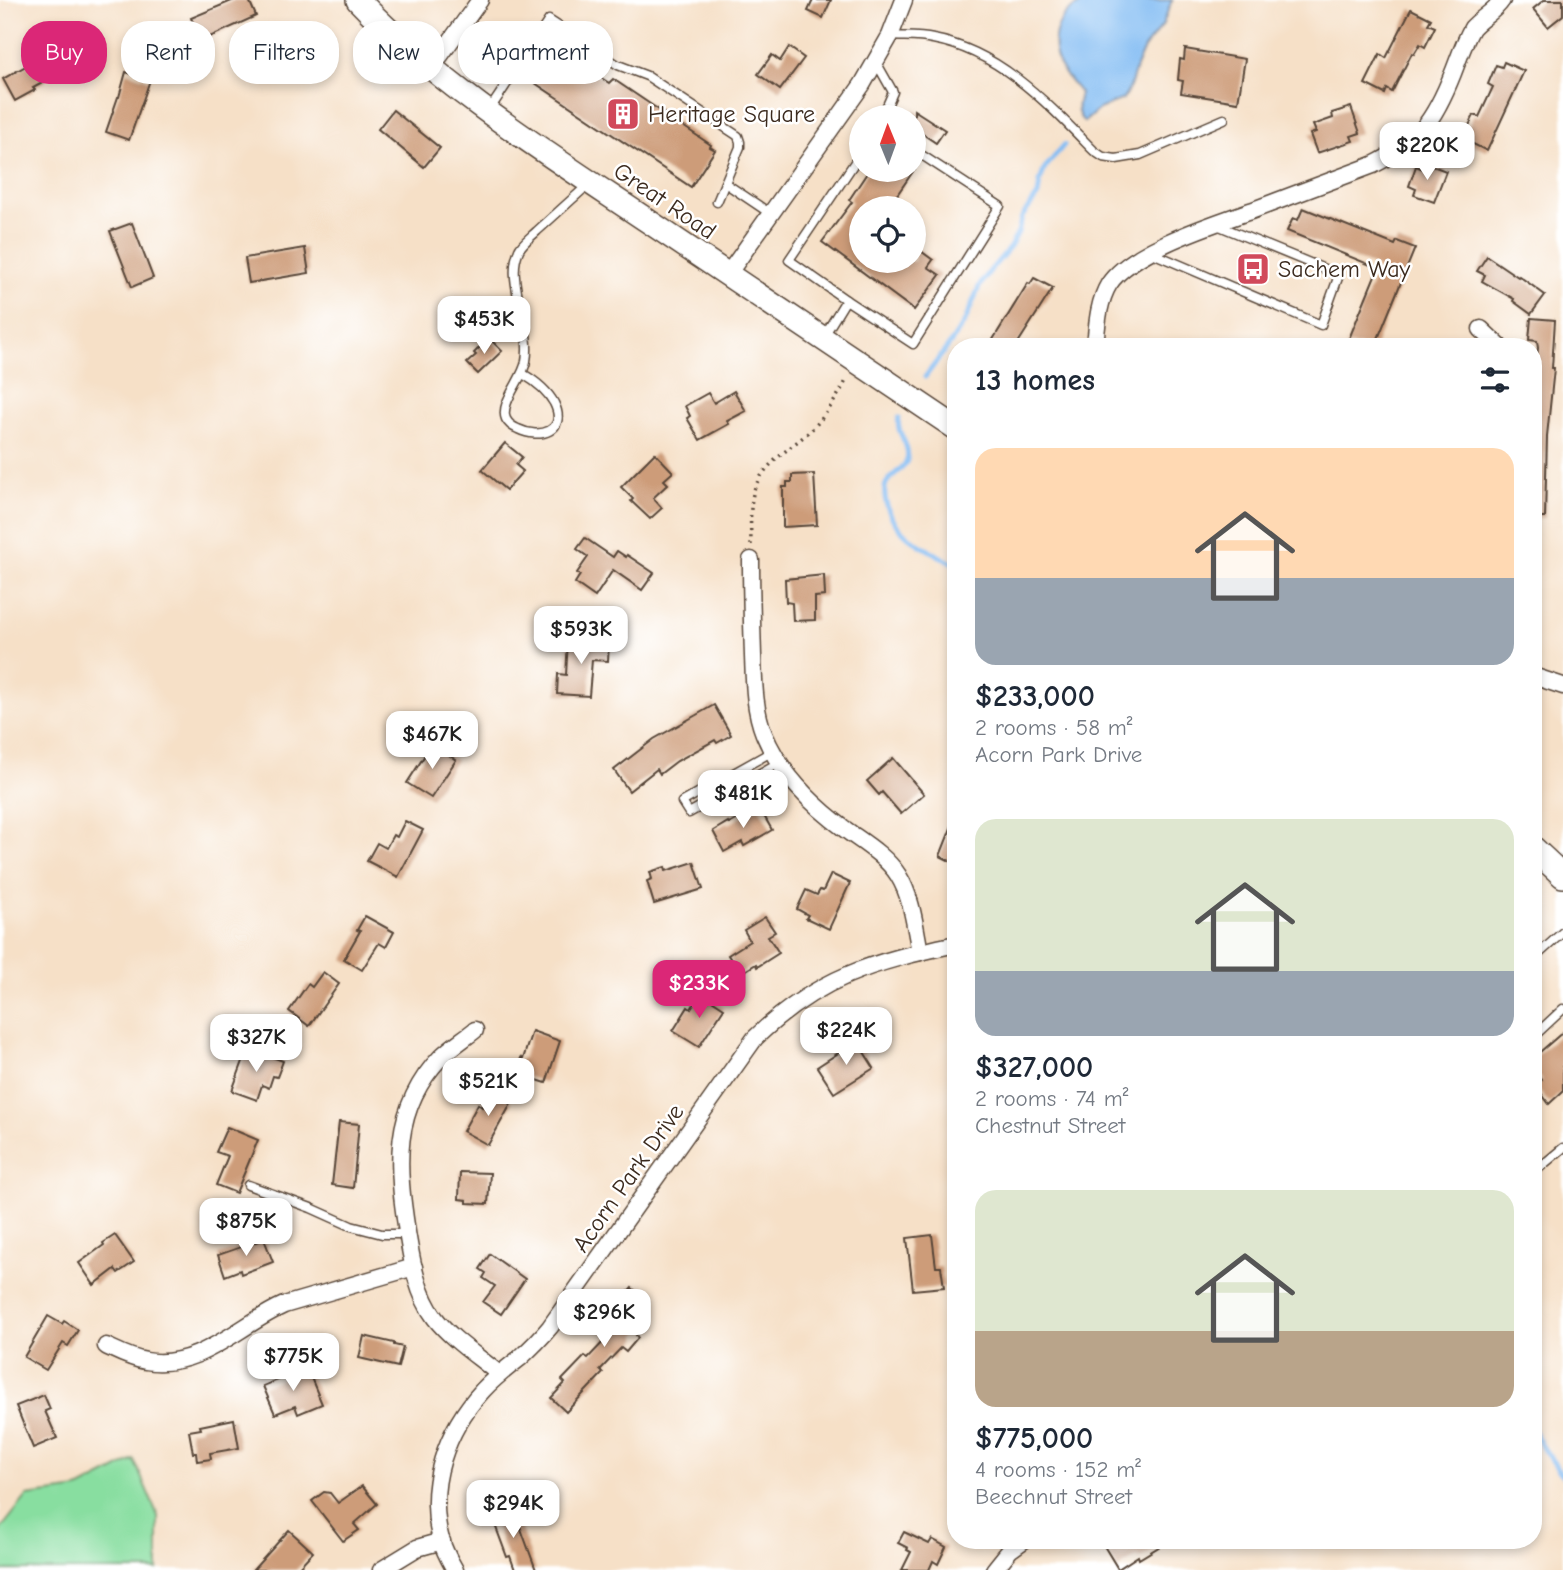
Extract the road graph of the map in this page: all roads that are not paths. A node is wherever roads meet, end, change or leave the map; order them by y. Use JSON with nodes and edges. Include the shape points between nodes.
{"nodes":[{"id":1,"x":358,"y":0,"type":"edge"},
{"id":2,"x":480,"y":0,"type":"edge"},
{"id":3,"x":904,"y":0,"type":"edge"},
{"id":4,"x":1502,"y":0,"type":"edge"},
{"id":5,"x":380,"y":21,"type":"edge"},
{"id":6,"x":890,"y":36,"type":"junction"},
{"id":7,"x":444,"y":51,"type":"edge"},
{"id":8,"x":876,"y":62,"type":"junction"},
{"id":9,"x":444,"y":77,"type":"edge"},
{"id":10,"x":887,"y":105,"type":"edge"},
{"id":11,"x":489,"y":112,"type":"junction"},
{"id":12,"x":1224,"y":119,"type":"dead end"},
{"id":13,"x":926,"y":158,"type":"edge"},
{"id":14,"x":849,"y":171,"type":"edge"},
{"id":15,"x":591,"y":183,"type":"junction"},
{"id":16,"x":725,"y":183,"type":"junction"},
{"id":17,"x":717,"y":202,"type":"dead end"},
{"id":18,"x":771,"y":214,"type":"junction"},
{"id":19,"x":1215,"y":224,"type":"junction"},
{"id":20,"x":1150,"y":252,"type":"junction"},
{"id":21,"x":728,"y":274,"type":"junction"},
{"id":22,"x":846,"y":300,"type":"junction"},
{"id":23,"x":1481,"y":329,"type":"dead end"},
{"id":24,"x":822,"y":338,"type":"junction"},
{"id":25,"x":1096,"y":338,"type":"edge"},
{"id":26,"x":1492,"y":338,"type":"edge"},
{"id":27,"x":523,"y":374,"type":"junction"},
{"id":28,"x":947,"y":422,"type":"edge"},
{"id":29,"x":751,"y":560,"type":"road end"},
{"id":30,"x":1542,"y":679,"type":"edge"},
{"id":31,"x":1563,"y":686,"type":"edge"},
{"id":32,"x":776,"y":757,"type":"junction"},
{"id":33,"x":1542,"y":856,"type":"edge"},
{"id":34,"x":1563,"y":876,"type":"edge"},
{"id":35,"x":1563,"y":932,"type":"edge"},
{"id":36,"x":947,"y":946,"type":"edge"},
{"id":37,"x":1542,"y":951,"type":"edge"},
{"id":38,"x":920,"y":952,"type":"junction"},
{"id":39,"x":1563,"y":1009,"type":"edge"},
{"id":40,"x":1542,"y":1029,"type":"edge"},
{"id":41,"x":475,"y":1030,"type":"dead end"},
{"id":42,"x":1562,"y":1150,"type":"edge"},
{"id":43,"x":1542,"y":1166,"type":"edge"},
{"id":44,"x":248,"y":1185,"type":"dead end"},
{"id":45,"x":408,"y":1234,"type":"junction"},
{"id":46,"x":414,"y":1268,"type":"junction"},
{"id":47,"x":106,"y":1346,"type":"dead end"},
{"id":48,"x":499,"y":1374,"type":"junction"},
{"id":49,"x":442,"y":1541,"type":"junction"},
{"id":50,"x":1011,"y":1549,"type":"edge"},
{"id":51,"x":381,"y":1570,"type":"edge"},
{"id":52,"x":455,"y":1570,"type":"edge"},
{"id":53,"x":994,"y":1570,"type":"edge"}],
"edges":[{"from":1,"to":5,"type":"main road","name":"Great Road"},
{"from":2,"to":7,"type":"street"},
{"from":3,"to":6,"type":"street"},
{"from":4,"to":19,"type":"street","via":[[1472,28],[1442,99],[1408,145],[1373,165]]},
{"from":6,"to":8,"type":"street"},
{"from":6,"to":12,"type":"lane","via":[[950,43],[1003,68],[1103,157],[1140,155]]},
{"from":8,"to":10,"type":"lane","via":[[893,92]]},
{"from":8,"to":18,"type":"street"},
{"from":9,"to":11,"type":"main road","name":"Great Road"},
{"from":11,"to":15,"type":"main road","name":"Great Road"},
{"from":11,"to":16,"type":"lane","via":[[549,20],[734,132],[740,147]]},
{"from":13,"to":22,"type":"lane","via":[[1000,206],[914,344]]},
{"from":14,"to":22,"type":"lane","via":[[789,260]]},
{"from":15,"to":21,"type":"main road","name":"Great Road"},
{"from":15,"to":27,"type":"lane","via":[[518,252],[514,274],[527,344]]},
{"from":16,"to":17,"type":"lane"},
{"from":16,"to":18,"type":"lane"},
{"from":18,"to":21,"type":"street"},
{"from":19,"to":20,"type":"street"},
{"from":19,"to":20,"type":"lane","via":[[1339,275],[1321,325]]},
{"from":20,"to":25,"type":"street","via":[[1108,285]]},
{"from":21,"to":24,"type":"main road","name":"Great Road"},
{"from":22,"to":24,"type":"lane"},
{"from":23,"to":26,"type":"street"},
{"from":24,"to":28,"type":"main road","name":"Great Road"},
{"from":27,"to":27,"type":"lane","via":[[504,410],[505,418],[525,432],[543,434],[554,427],[555,405]]},
{"from":29,"to":32,"type":"street","via":[[756,703],[764,735]]},
{"from":30,"to":31,"type":"street"},
{"from":32,"to":32,"type":"lane","via":[[682,802],[689,813]]},
{"from":32,"to":38,"type":"street","via":[[801,792],[898,875]]},
{"from":33,"to":34,"type":"main road"},
{"from":35,"to":37,"type":"lane"},
{"from":36,"to":38,"type":"street","name":"Acorn Park Drive"},
{"from":38,"to":48,"type":"street","name":"Acorn Park Drive","via":[[835,980],[802,999],[755,1038],[550,1327]]},
{"from":39,"to":40,"type":"lane"},
{"from":41,"to":45,"type":"street","via":[[430,1070],[404,1124],[400,1184]]},
{"from":42,"to":43,"type":"lane"},
{"from":44,"to":45,"type":"lane","via":[[351,1226],[382,1234]]},
{"from":45,"to":46,"type":"street"},
{"from":46,"to":47,"type":"street","via":[[284,1305],[217,1345],[173,1362],[132,1358]]},
{"from":46,"to":48,"type":"street","via":[[426,1304],[436,1318]]},
{"from":48,"to":49,"type":"street","name":"Acorn Park Drive","via":[[458,1424],[442,1459],[437,1509]]},
{"from":49,"to":51,"type":"street","via":[[417,1548]]},
{"from":49,"to":52,"type":"street","name":"Acorn Park Drive"},
{"from":50,"to":53,"type":"street"}]}
